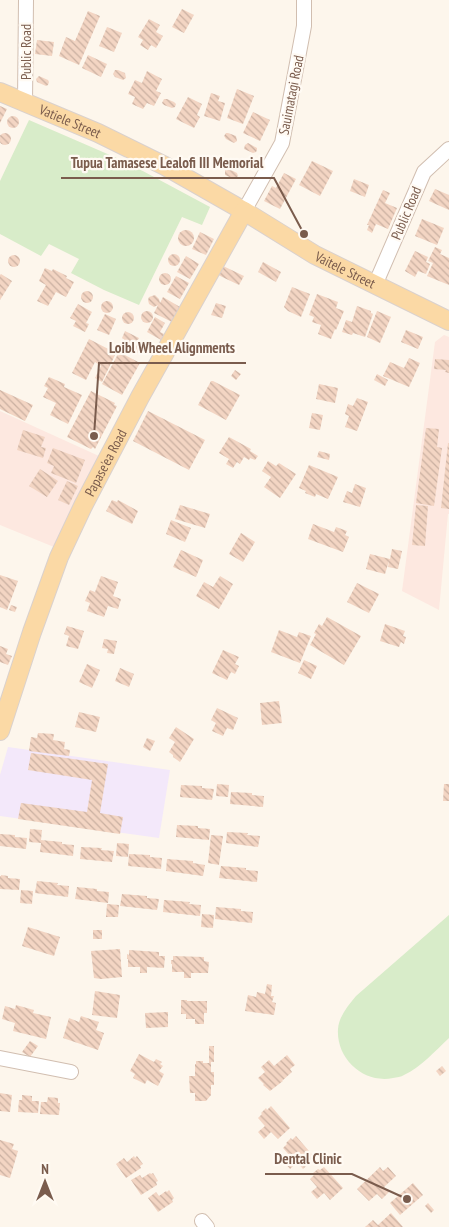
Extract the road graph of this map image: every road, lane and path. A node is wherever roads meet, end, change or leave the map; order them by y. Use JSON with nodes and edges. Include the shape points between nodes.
{"nodes":[{"id":1,"x":26,"y":0,"type":"edge"},
{"id":2,"x":304,"y":0,"type":"edge"},
{"id":3,"x":0,"y":92,"type":"edge"},
{"id":4,"x":26,"y":103,"type":"junction"},
{"id":5,"x":449,"y":149,"type":"edge"},
{"id":6,"x":244,"y":211,"type":"junction"},
{"id":7,"x":376,"y":285,"type":"junction"},
{"id":8,"x":449,"y":321,"type":"edge"},
{"id":9,"x":1,"y":721,"type":"edge"},
{"id":10,"x":0,"y":1058,"type":"edge"},
{"id":11,"x":71,"y":1072,"type":"dead end"}],
"edges":[{"from":1,"to":4,"type":"street","name":"Public Road"},
{"from":2,"to":6,"type":"street","name":"Sauimatagi Road","via":[[304,26],[282,143]]},
{"from":3,"to":4,"type":"main road","name":"Vatiele Street"},
{"from":4,"to":6,"type":"main road","name":"Vatiele Street","via":[[127,147]]},
{"from":5,"to":7,"type":"street","name":"Public Road","via":[[424,172]]},
{"from":6,"to":7,"type":"main road","name":"Vaitele Street","via":[[316,255]]},
{"from":6,"to":9,"type":"main road","name":"Papase'ea Road","via":[[83,506],[59,557]]},
{"from":7,"to":8,"type":"main road","name":"Vaitele Street"},
{"from":10,"to":11,"type":"street"}]}
